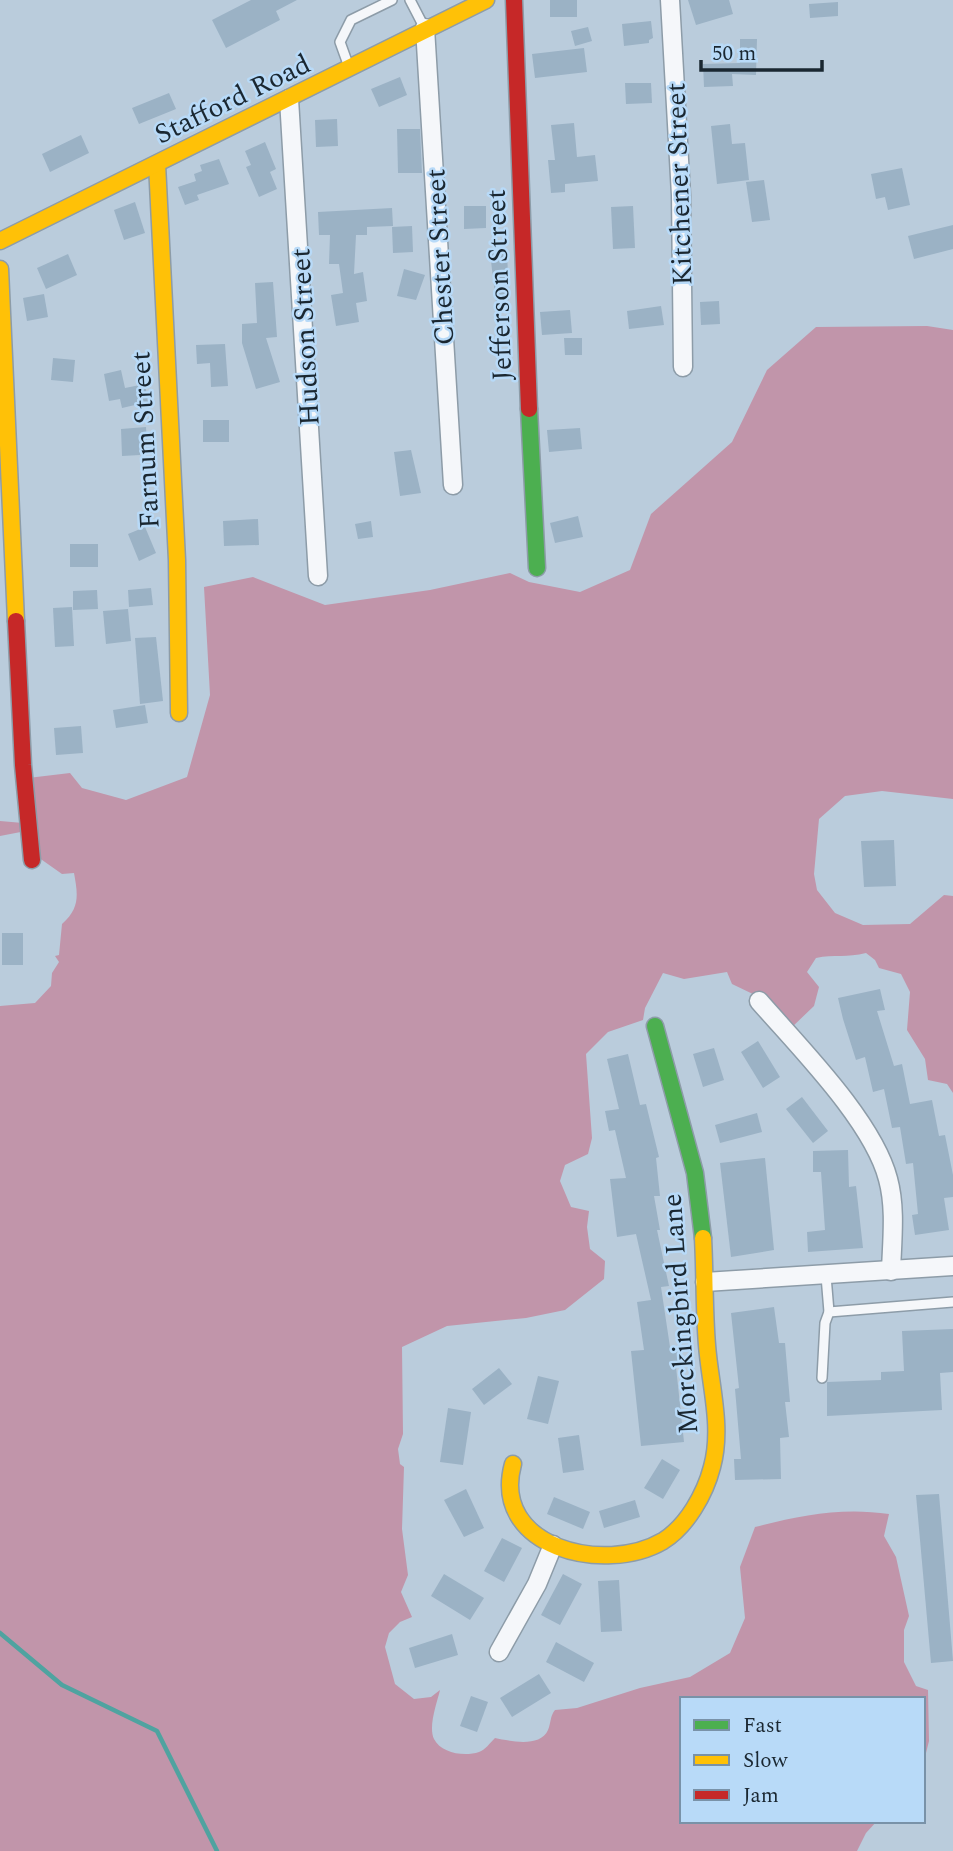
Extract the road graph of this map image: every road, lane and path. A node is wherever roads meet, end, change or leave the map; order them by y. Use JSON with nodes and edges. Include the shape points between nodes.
{"nodes":[{"id":1,"x":392,"y":0,"type":"edge"},
{"id":2,"x":410,"y":0,"type":"edge"},
{"id":3,"x":486,"y":0,"type":"edge"},
{"id":4,"x":514,"y":0,"type":"edge"},
{"id":5,"x":670,"y":0,"type":"edge"},
{"id":6,"x":425,"y":28,"type":"junction"},
{"id":7,"x":350,"y":69,"type":"junction"},
{"id":8,"x":289,"y":99,"type":"junction"},
{"id":9,"x":157,"y":164,"type":"junction"},
{"id":10,"x":0,"y":241,"type":"edge"},
{"id":11,"x":0,"y":269,"type":"edge"},
{"id":12,"x":683,"y":367,"type":"dead end"},
{"id":13,"x":453,"y":485,"type":"dead end"},
{"id":14,"x":537,"y":568,"type":"dead end"},
{"id":15,"x":318,"y":576,"type":"dead end"},
{"id":16,"x":179,"y":713,"type":"dead end"},
{"id":17,"x":32,"y":859,"type":"dead end"},
{"id":18,"x":759,"y":1001,"type":"dead end"},
{"id":19,"x":655,"y":1026,"type":"dead end"},
{"id":20,"x":953,"y":1266,"type":"edge"},
{"id":21,"x":891,"y":1271,"type":"junction"},
{"id":22,"x":826,"y":1276,"type":"junction"},
{"id":23,"x":705,"y":1282,"type":"junction"},
{"id":24,"x":953,"y":1302,"type":"edge"},
{"id":25,"x":829,"y":1312,"type":"junction"},
{"id":26,"x":822,"y":1378,"type":"dead end"},
{"id":27,"x":513,"y":1464,"type":"dead end"},
{"id":28,"x":553,"y":1545,"type":"junction"},
{"id":29,"x":499,"y":1652,"type":"dead end"}],
"edges":[{"from":1,"to":7,"type":"lane","via":[[351,20],[340,42]]},
{"from":2,"to":6,"type":"lane"},
{"from":3,"to":6,"type":"street","name":"Stafford Road"},
{"from":4,"to":14,"type":"street","name":"Jefferson Street"},
{"from":5,"to":12,"type":"street","name":"Kitchener Street","via":[[681,195]]},
{"from":6,"to":7,"type":"street","name":"Stafford Road"},
{"from":6,"to":13,"type":"street","name":"Chester Street"},
{"from":7,"to":8,"type":"street","name":"Stafford Road"},
{"from":8,"to":9,"type":"street","name":"Stafford Road"},
{"from":8,"to":15,"type":"street","name":"Hudson Street"},
{"from":9,"to":10,"type":"street","name":"Stafford Road"},
{"from":9,"to":16,"type":"street","name":"Farnum Street","via":[[177,560]]},
{"from":11,"to":17,"type":"street","via":[[23,765]]},
{"from":18,"to":21,"type":"street","via":[[878,1152],[889,1181]]},
{"from":19,"to":23,"type":"street","name":"Morckingbird Lane","via":[[671,1099],[689,1142],[697,1182]]},
{"from":20,"to":21,"type":"street"},
{"from":21,"to":22,"type":"street"},
{"from":22,"to":23,"type":"street"},
{"from":22,"to":25,"type":"lane"},
{"from":23,"to":28,"type":"street","name":"Morckingbird Lane","via":[[705,1327],[716,1405],[713,1463],[705,1486],[677,1527],[663,1541],[640,1551],[612,1557]]},
{"from":24,"to":25,"type":"lane"},
{"from":25,"to":26,"type":"lane"},
{"from":27,"to":28,"type":"street","name":"Morckingbird Lane","via":[[508,1488],[514,1507],[540,1539]]},
{"from":28,"to":29,"type":"street"}]}
